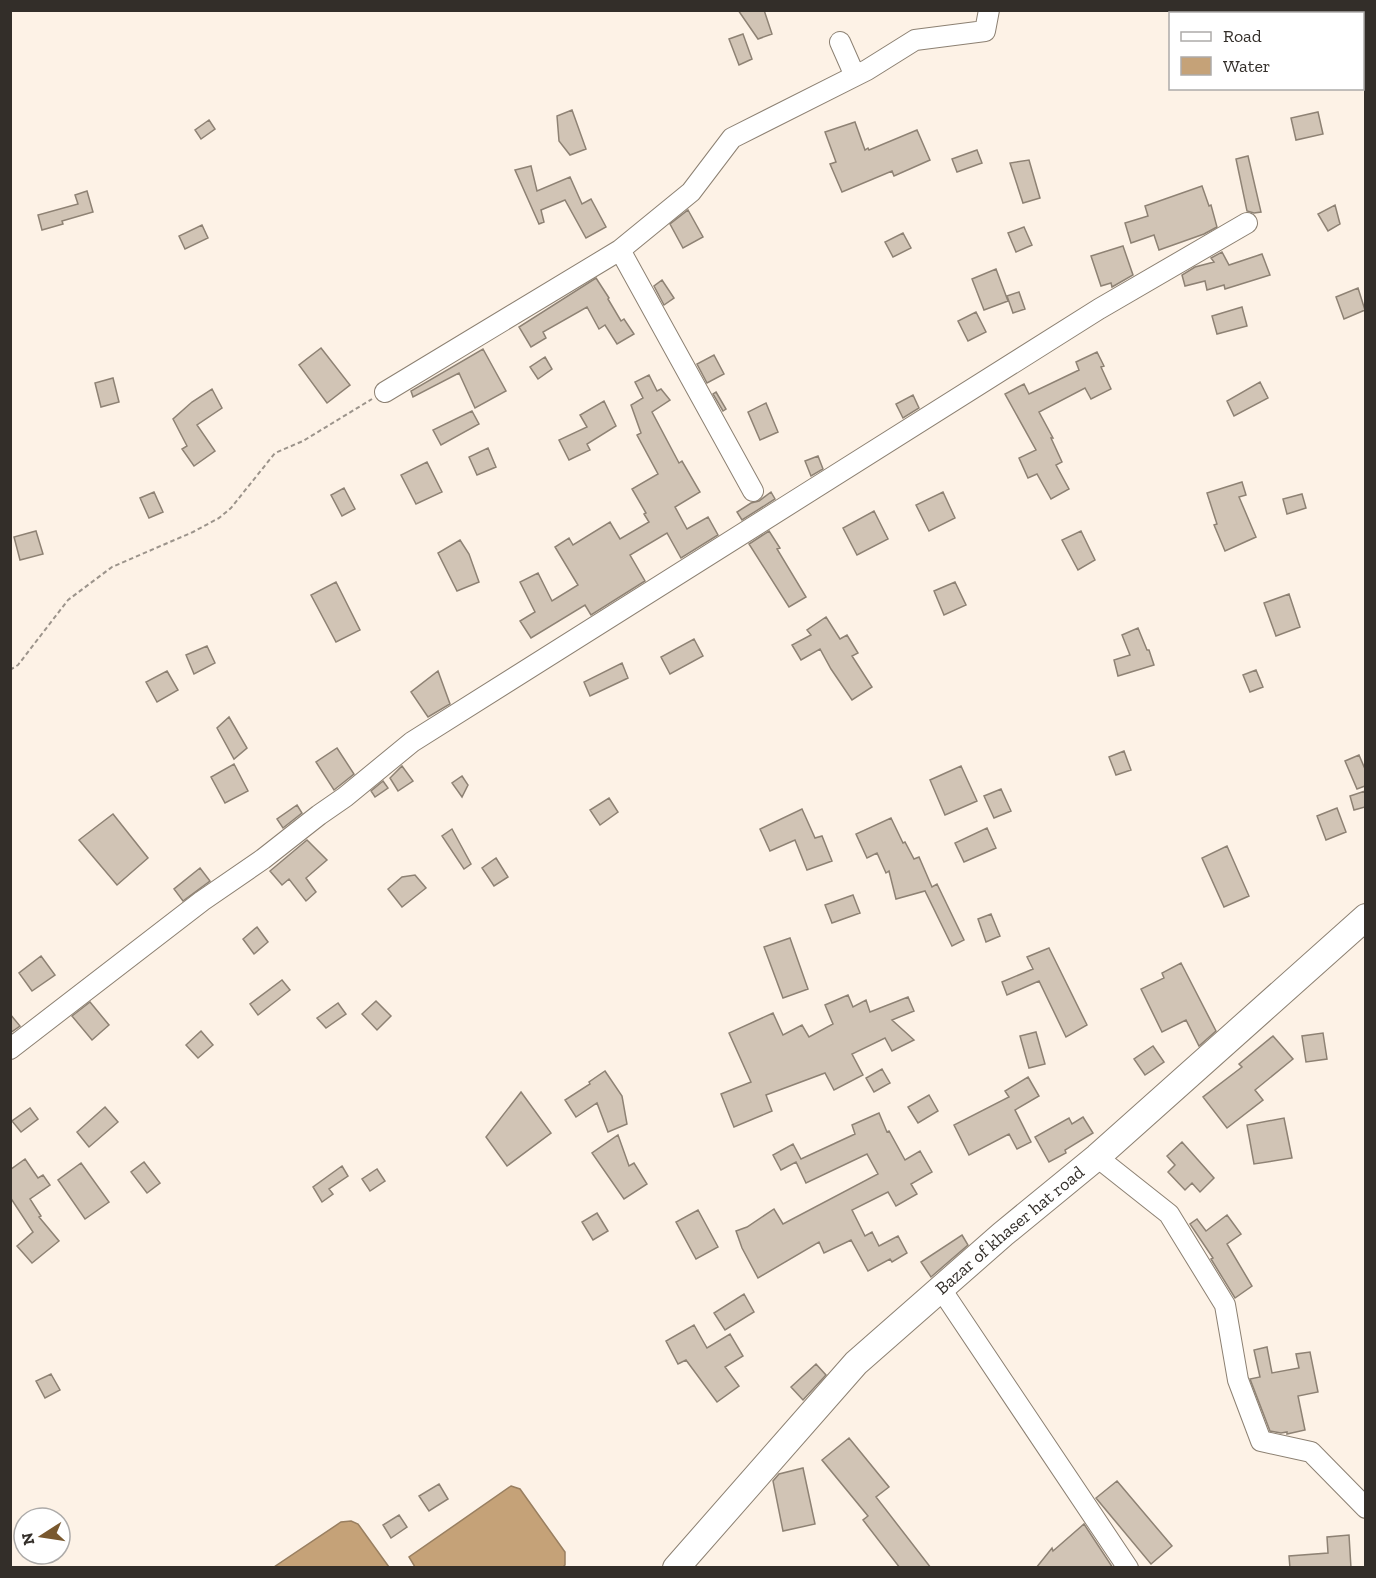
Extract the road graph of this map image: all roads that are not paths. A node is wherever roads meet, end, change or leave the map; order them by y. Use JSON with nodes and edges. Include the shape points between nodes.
{"nodes":[{"id":1,"x":989,"y":10,"type":"edge"},
{"id":2,"x":840,"y":42,"type":"dead end"},
{"id":3,"x":855,"y":76,"type":"junction"},
{"id":4,"x":1247,"y":223,"type":"dead end"},
{"id":5,"x":620,"y":250,"type":"junction"},
{"id":6,"x":384,"y":392,"type":"road end"},
{"id":7,"x":753,"y":491,"type":"dead end"},
{"id":8,"x":1365,"y":917,"type":"edge"},
{"id":9,"x":10,"y":1049,"type":"edge"},
{"id":10,"x":1097,"y":1157,"type":"junction"},
{"id":11,"x":941,"y":1289,"type":"junction"},
{"id":12,"x":1365,"y":1508,"type":"edge"},
{"id":13,"x":676,"y":1568,"type":"edge"},
{"id":14,"x":1128,"y":1568,"type":"edge"}],
"edges":[{"from":1,"to":3,"type":"street","via":[[985,30],[915,40]]},
{"from":2,"to":3,"type":"street"},
{"from":3,"to":5,"type":"street","via":[[732,138],[691,192]]},
{"from":4,"to":9,"type":"street","via":[[1099,309],[412,742],[345,797]]},
{"from":5,"to":6,"type":"street"},
{"from":5,"to":7,"type":"street"},
{"from":8,"to":10,"type":"main road","name":"Bazar of khaser hat road"},
{"from":10,"to":11,"type":"main road","name":"Bazar of khaser hat road"},
{"from":10,"to":12,"type":"street","via":[[1169,1214],[1225,1305],[1238,1380],[1261,1441],[1311,1452]]},
{"from":11,"to":13,"type":"main road","name":"Bazar of khaser hat road","via":[[856,1363]]},
{"from":11,"to":14,"type":"street"}]}
